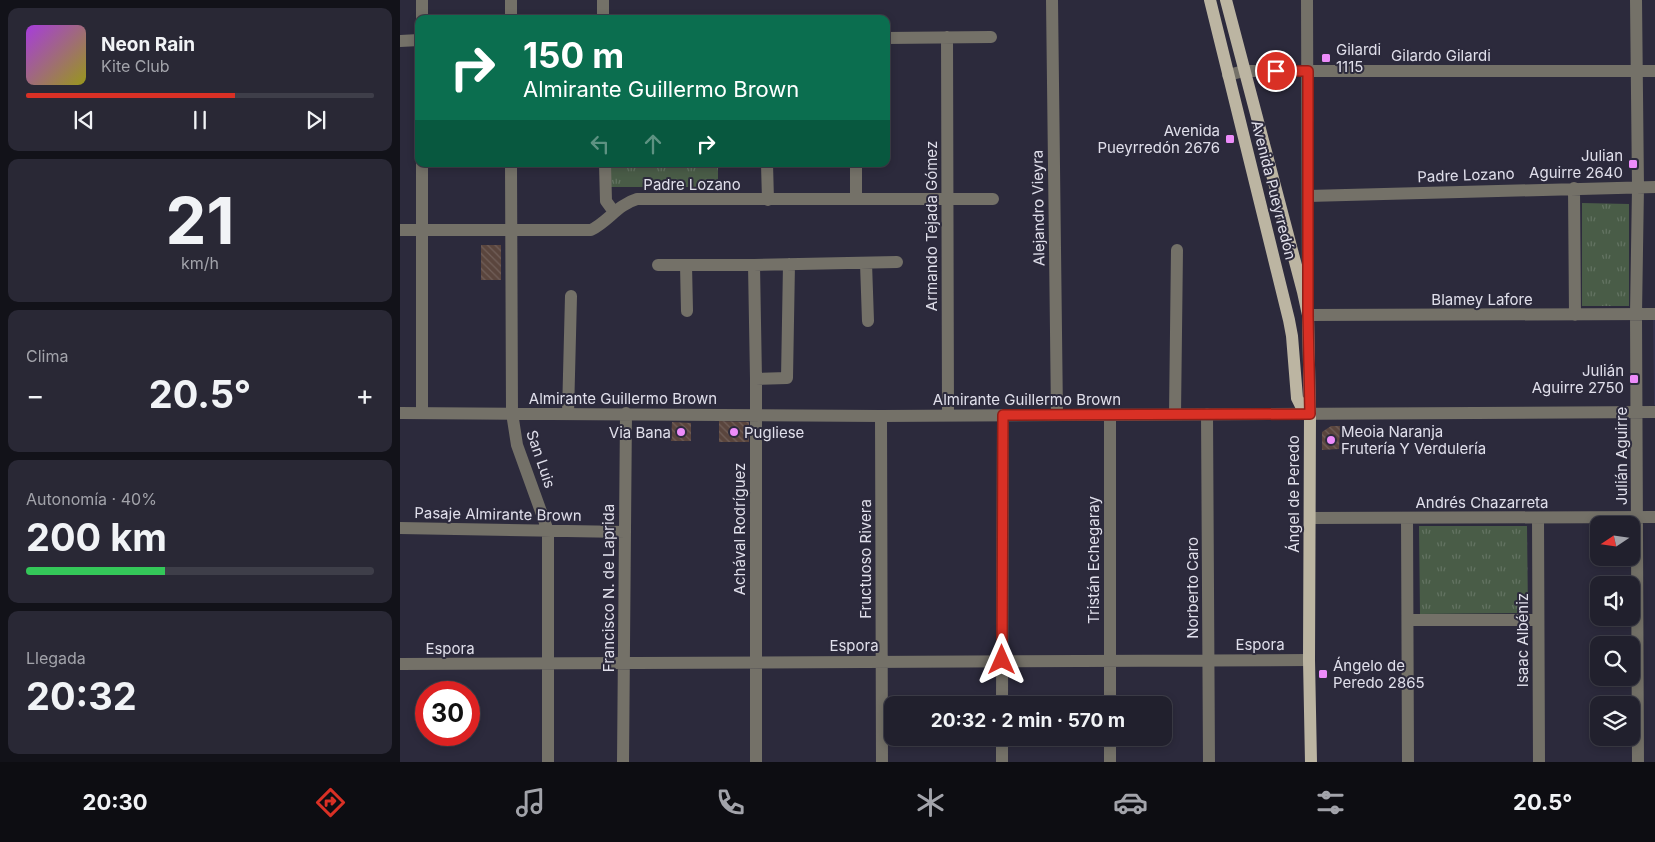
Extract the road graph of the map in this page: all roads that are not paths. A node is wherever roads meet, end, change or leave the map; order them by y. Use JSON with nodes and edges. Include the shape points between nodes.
{"nodes":[{"id":1,"x":422,"y":0,"type":"edge"},
{"id":2,"x":511,"y":0,"type":"edge"},
{"id":3,"x":602,"y":0,"type":"edge"},
{"id":4,"x":1052,"y":0,"type":"edge"},
{"id":5,"x":1210,"y":0,"type":"edge"},
{"id":6,"x":1226,"y":0,"type":"edge"},
{"id":7,"x":1307,"y":0,"type":"edge"},
{"id":8,"x":1636,"y":0,"type":"edge"},
{"id":9,"x":422,"y":15,"type":"edge"},
{"id":10,"x":511,"y":15,"type":"edge"},
{"id":11,"x":603,"y":15,"type":"edge"},
{"id":12,"x":947,"y":37,"type":"junction"},
{"id":13,"x":991,"y":37,"type":"dead end"},
{"id":14,"x":890,"y":38,"type":"edge"},
{"id":15,"x":400,"y":40,"type":"edge"},
{"id":16,"x":415,"y":40,"type":"edge"},
{"id":17,"x":1244,"y":71,"type":"junction"},
{"id":18,"x":1308,"y":71,"type":"junction"},
{"id":19,"x":1636,"y":71,"type":"junction"},
{"id":20,"x":1655,"y":71,"type":"edge"},
{"id":21,"x":1228,"y":75,"type":"junction"},
{"id":22,"x":422,"y":167,"type":"edge"},
{"id":23,"x":511,"y":167,"type":"edge"},
{"id":24,"x":605,"y":167,"type":"edge"},
{"id":25,"x":768,"y":167,"type":"edge"},
{"id":26,"x":856,"y":167,"type":"edge"},
{"id":27,"x":1655,"y":186,"type":"edge"},
{"id":28,"x":1638,"y":187,"type":"junction"},
{"id":29,"x":1574,"y":188,"type":"junction"},
{"id":30,"x":1308,"y":196,"type":"junction"},
{"id":31,"x":856,"y":199,"type":"junction"},
{"id":32,"x":947,"y":199,"type":"junction"},
{"id":33,"x":993,"y":199,"type":"dead end"},
{"id":34,"x":768,"y":200,"type":"junction"},
{"id":35,"x":614,"y":212,"type":"junction"},
{"id":36,"x":400,"y":230,"type":"edge"},
{"id":37,"x":422,"y":230,"type":"junction"},
{"id":38,"x":511,"y":230,"type":"junction"},
{"id":39,"x":1178,"y":250,"type":"dead end"},
{"id":40,"x":897,"y":262,"type":"dead end"},
{"id":41,"x":866,"y":263,"type":"junction"},
{"id":42,"x":789,"y":264,"type":"junction"},
{"id":43,"x":658,"y":265,"type":"dead end"},
{"id":44,"x":686,"y":265,"type":"junction"},
{"id":45,"x":754,"y":265,"type":"junction"},
{"id":46,"x":571,"y":296,"type":"dead end"},
{"id":47,"x":687,"y":311,"type":"dead end"},
{"id":48,"x":1575,"y":314,"type":"junction"},
{"id":49,"x":1636,"y":314,"type":"junction"},
{"id":50,"x":1655,"y":314,"type":"edge"},
{"id":51,"x":1308,"y":315,"type":"junction"},
{"id":52,"x":868,"y":320,"type":"dead end"},
{"id":53,"x":756,"y":379,"type":"junction"},
{"id":54,"x":1637,"y":412,"type":"junction"},
{"id":55,"x":1655,"y":412,"type":"edge"},
{"id":56,"x":400,"y":413,"type":"edge"},
{"id":57,"x":422,"y":413,"type":"junction"},
{"id":58,"x":512,"y":413,"type":"junction"},
{"id":59,"x":626,"y":413,"type":"junction"},
{"id":60,"x":568,"y":414,"type":"junction"},
{"id":61,"x":1175,"y":414,"type":"junction"},
{"id":62,"x":1208,"y":414,"type":"junction"},
{"id":63,"x":1310,"y":414,"type":"junction"},
{"id":64,"x":755,"y":415,"type":"junction"},
{"id":65,"x":948,"y":415,"type":"junction"},
{"id":66,"x":1003,"y":415,"type":"junction"},
{"id":67,"x":1057,"y":415,"type":"junction"},
{"id":68,"x":1110,"y":415,"type":"junction"},
{"id":69,"x":881,"y":416,"type":"junction"},
{"id":70,"x":1637,"y":516,"type":"edge"},
{"id":71,"x":1590,"y":517,"type":"edge"},
{"id":72,"x":1640,"y":517,"type":"edge"},
{"id":73,"x":1655,"y":517,"type":"edge"},
{"id":74,"x":1310,"y":518,"type":"junction"},
{"id":75,"x":1407,"y":518,"type":"junction"},
{"id":76,"x":1538,"y":518,"type":"junction"},
{"id":77,"x":400,"y":528,"type":"edge"},
{"id":78,"x":548,"y":531,"type":"junction"},
{"id":79,"x":625,"y":532,"type":"junction"},
{"id":80,"x":1637,"y":566,"type":"edge"},
{"id":81,"x":1408,"y":620,"type":"junction"},
{"id":82,"x":1538,"y":620,"type":"junction"},
{"id":83,"x":1002,"y":660,"type":"junction"},
{"id":84,"x":1109,"y":660,"type":"junction"},
{"id":85,"x":1208,"y":660,"type":"junction"},
{"id":86,"x":1309,"y":660,"type":"junction"},
{"id":87,"x":882,"y":661,"type":"junction"},
{"id":88,"x":755,"y":662,"type":"junction"},
{"id":89,"x":624,"y":663,"type":"junction"},
{"id":90,"x":400,"y":664,"type":"edge"},
{"id":91,"x":549,"y":664,"type":"junction"},
{"id":92,"x":1002,"y":696,"type":"edge"},
{"id":93,"x":1110,"y":696,"type":"edge"},
{"id":94,"x":1002,"y":746,"type":"edge"},
{"id":95,"x":1110,"y":746,"type":"edge"},
{"id":96,"x":548,"y":762,"type":"edge"},
{"id":97,"x":623,"y":762,"type":"edge"},
{"id":98,"x":756,"y":762,"type":"edge"},
{"id":99,"x":882,"y":762,"type":"edge"},
{"id":100,"x":1002,"y":762,"type":"edge"},
{"id":101,"x":1110,"y":762,"type":"edge"},
{"id":102,"x":1209,"y":762,"type":"edge"},
{"id":103,"x":1311,"y":762,"type":"edge"},
{"id":104,"x":1408,"y":762,"type":"edge"},
{"id":105,"x":1539,"y":762,"type":"edge"},
{"id":106,"x":1638,"y":762,"type":"edge"}],
"edges":[{"from":1,"to":9,"type":"street"},
{"from":2,"to":10,"type":"street"},
{"from":3,"to":11,"type":"street"},
{"from":4,"to":67,"type":"street","name":"Alejandro Vieyra"},
{"from":5,"to":21,"type":"main road","name":"Avenida Pueyrredón"},
{"from":6,"to":17,"type":"main road","name":"Avenida Pueyrredón"},
{"from":7,"to":18,"type":"street","name":"Ángel de Peredo"},
{"from":8,"to":19,"type":"street","name":"Julián Aguirre"},
{"from":12,"to":13,"type":"street"},
{"from":12,"to":14,"type":"street"},
{"from":12,"to":32,"type":"street","name":"Armando Tejada Gómez"},
{"from":15,"to":16,"type":"street"},
{"from":17,"to":18,"type":"street","name":"Gilardo Gilardi"},
{"from":17,"to":21,"type":"street","name":"Gilardo Gilardi"},
{"from":17,"to":51,"type":"main road","name":"Avenida Pueyrredón"},
{"from":18,"to":19,"type":"street","name":"Gilardo Gilardi"},
{"from":18,"to":30,"type":"street","name":"Ángel de Peredo"},
{"from":19,"to":20,"type":"street","name":"Gilardo Gilardi"},
{"from":19,"to":28,"type":"street","name":"Julián Aguirre"},
{"from":21,"to":63,"type":"main road","name":"Avenida Pueyrredón","via":[[1289,320],[1297,398],[1300,406]]},
{"from":22,"to":37,"type":"street"},
{"from":23,"to":38,"type":"street","name":"San Luis"},
{"from":24,"to":35,"type":"street","via":[[606,201]]},
{"from":25,"to":34,"type":"street"},
{"from":26,"to":31,"type":"street"},
{"from":27,"to":28,"type":"street","name":"Padre Lozano"},
{"from":28,"to":29,"type":"street","name":"Padre Lozano"},
{"from":28,"to":49,"type":"street","name":"Julián Aguirre"},
{"from":29,"to":30,"type":"street","name":"Padre Lozano"},
{"from":29,"to":48,"type":"street"},
{"from":30,"to":51,"type":"street","name":"Ángel de Peredo"},
{"from":31,"to":32,"type":"street","name":"Padre Lozano"},
{"from":31,"to":34,"type":"street","name":"Padre Lozano"},
{"from":32,"to":33,"type":"street","name":"Padre Lozano"},
{"from":32,"to":65,"type":"street","name":"Armando Tejada Gómez"},
{"from":34,"to":35,"type":"street","name":"Padre Lozano","via":[[638,199],[627,202]]},
{"from":35,"to":38,"type":"street","name":"Padre Lozano","via":[[591,230]]},
{"from":36,"to":37,"type":"street","name":"Padre Lozano"},
{"from":37,"to":38,"type":"street","name":"Padre Lozano"},
{"from":37,"to":57,"type":"street"},
{"from":38,"to":58,"type":"street","name":"San Luis"},
{"from":39,"to":61,"type":"street"},
{"from":40,"to":41,"type":"street"},
{"from":41,"to":42,"type":"street"},
{"from":41,"to":52,"type":"street"},
{"from":42,"to":45,"type":"street"},
{"from":42,"to":53,"type":"street","via":[[787,378]]},
{"from":43,"to":44,"type":"street"},
{"from":44,"to":45,"type":"street"},
{"from":44,"to":47,"type":"street"},
{"from":45,"to":53,"type":"street","name":"Achával Rodríguez"},
{"from":46,"to":60,"type":"street"},
{"from":48,"to":49,"type":"street","name":"Blamey Lafore"},
{"from":48,"to":51,"type":"street","name":"Blamey Lafore"},
{"from":49,"to":50,"type":"street","name":"Blamey Lafore"},
{"from":49,"to":54,"type":"street","name":"Julián Aguirre"},
{"from":51,"to":63,"type":"main road","name":"Ángel de Peredo"},
{"from":53,"to":64,"type":"street","name":"Achával Rodríguez"},
{"from":54,"to":55,"type":"street","name":"Almirante Guillermo Brown"},
{"from":54,"to":63,"type":"street","name":"Almirante Guillermo Brown"},
{"from":54,"to":70,"type":"street","name":"Julián Aguirre"},
{"from":56,"to":57,"type":"street","name":"Almirante Guillermo Brown"},
{"from":57,"to":58,"type":"street","name":"Almirante Guillermo Brown"},
{"from":58,"to":60,"type":"street","name":"Almirante Guillermo Brown"},
{"from":58,"to":78,"type":"street","name":"San Luis","via":[[517,445]]},
{"from":59,"to":60,"type":"street","name":"Almirante Guillermo Brown"},
{"from":59,"to":64,"type":"street","name":"Almirante Guillermo Brown"},
{"from":59,"to":79,"type":"street","name":"Francisco N. de Laprida"},
{"from":61,"to":62,"type":"street","name":"Almirante Guillermo Brown"},
{"from":61,"to":68,"type":"street","name":"Almirante Guillermo Brown"},
{"from":62,"to":63,"type":"street","name":"Almirante Guillermo Brown"},
{"from":62,"to":85,"type":"street","name":"Norberto Caro"},
{"from":63,"to":74,"type":"main road","name":"Ángel de Peredo"},
{"from":64,"to":69,"type":"street","name":"Almirante Guillermo Brown"},
{"from":64,"to":88,"type":"street","name":"Achával Rodríguez"},
{"from":65,"to":66,"type":"street","name":"Almirante Guillermo Brown"},
{"from":65,"to":69,"type":"street","name":"Almirante Guillermo Brown"},
{"from":66,"to":67,"type":"street","name":"Almirante Guillermo Brown"},
{"from":66,"to":83,"type":"street"},
{"from":67,"to":68,"type":"street","name":"Almirante Guillermo Brown"},
{"from":68,"to":84,"type":"street","name":"Tristán Echegaray"},
{"from":69,"to":87,"type":"street","name":"Fructuoso Rivera"},
{"from":71,"to":76,"type":"street","name":"Andrés Chazarreta"},
{"from":72,"to":73,"type":"street","name":"Andrés Chazarreta"},
{"from":74,"to":75,"type":"street","name":"Andrés Chazarreta"},
{"from":74,"to":86,"type":"main road","name":"Ángel de Peredo"},
{"from":75,"to":76,"type":"street","name":"Andrés Chazarreta"},
{"from":75,"to":81,"type":"street"},
{"from":76,"to":82,"type":"street","name":"Isaac Albéniz"},
{"from":77,"to":78,"type":"street","name":"Pasaje Almirante Brown"},
{"from":78,"to":79,"type":"street","name":"Pasaje Almirante Brown"},
{"from":78,"to":91,"type":"street","name":"San Luis"},
{"from":79,"to":89,"type":"street","name":"Francisco N. de Laprida"},
{"from":80,"to":106,"type":"street","name":"Julián Aguirre"},
{"from":81,"to":82,"type":"street"},
{"from":81,"to":104,"type":"street"},
{"from":82,"to":105,"type":"street","name":"Isaac Albéniz"},
{"from":83,"to":84,"type":"street","name":"Espora"},
{"from":83,"to":87,"type":"street","name":"Espora"},
{"from":83,"to":92,"type":"street"},
{"from":84,"to":85,"type":"street","name":"Espora"},
{"from":84,"to":93,"type":"street","name":"Tristán Echegaray"},
{"from":85,"to":86,"type":"street","name":"Espora"},
{"from":85,"to":102,"type":"street","name":"Norberto Caro"},
{"from":86,"to":103,"type":"main road","name":"Ángel de Peredo"},
{"from":87,"to":88,"type":"street","name":"Espora"},
{"from":87,"to":99,"type":"street","name":"Fructuoso Rivera"},
{"from":88,"to":89,"type":"street","name":"Espora"},
{"from":88,"to":98,"type":"street","name":"Achával Rodríguez"},
{"from":89,"to":91,"type":"street","name":"Espora"},
{"from":89,"to":97,"type":"street","name":"Francisco N. de Laprida"},
{"from":90,"to":91,"type":"street","name":"Espora"},
{"from":91,"to":96,"type":"street","name":"San Luis"},
{"from":94,"to":100,"type":"street"},
{"from":95,"to":101,"type":"street"}]}
